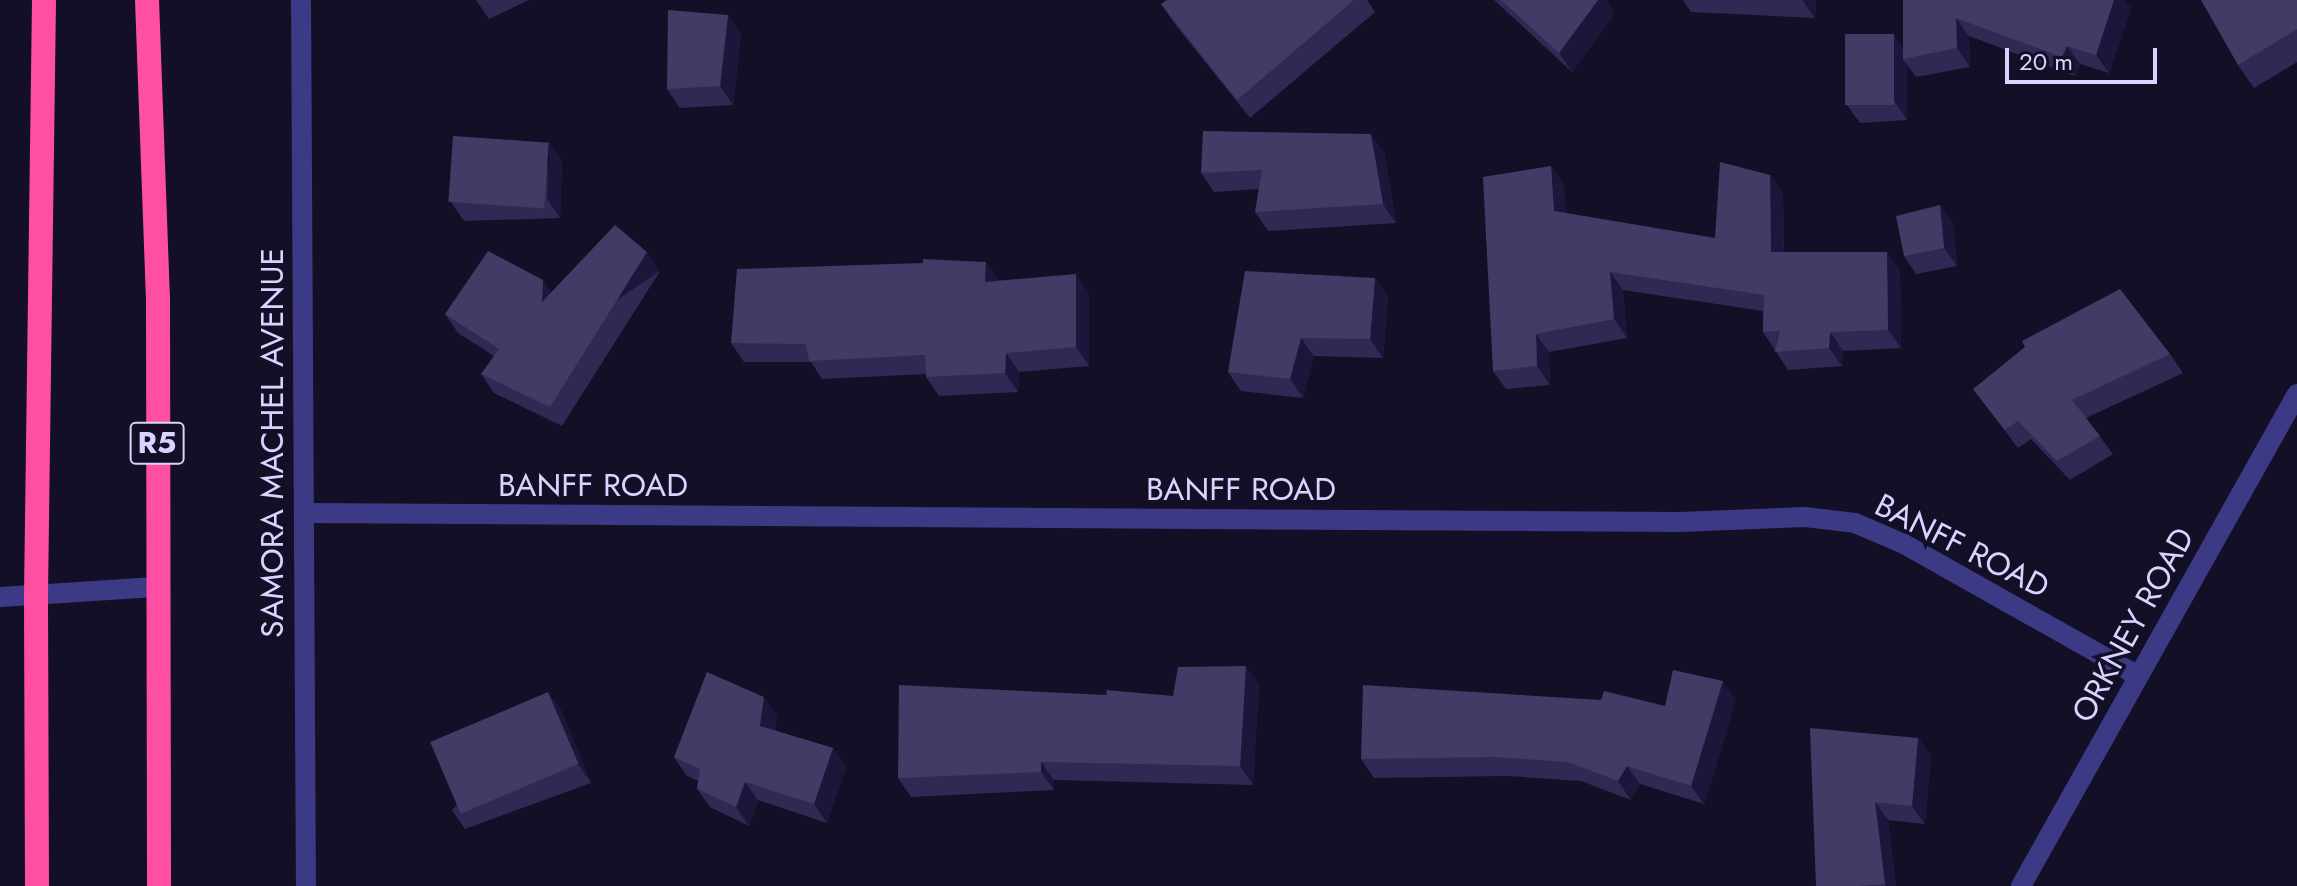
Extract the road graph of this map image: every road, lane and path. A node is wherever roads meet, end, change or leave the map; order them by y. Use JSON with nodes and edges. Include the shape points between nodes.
{"nodes":[{"id":1,"x":44,"y":0,"type":"edge"},
{"id":2,"x":147,"y":0,"type":"edge"},
{"id":3,"x":301,"y":0,"type":"edge"},
{"id":4,"x":2297,"y":394,"type":"edge"},
{"id":5,"x":305,"y":513,"type":"junction"},
{"id":6,"x":156,"y":587,"type":"junction"},
{"id":7,"x":36,"y":595,"type":"junction"},
{"id":8,"x":0,"y":597,"type":"edge"},
{"id":9,"x":2138,"y":676,"type":"junction"},
{"id":10,"x":37,"y":886,"type":"edge"},
{"id":11,"x":159,"y":886,"type":"edge"},
{"id":12,"x":306,"y":886,"type":"edge"},
{"id":13,"x":2021,"y":886,"type":"edge"}],
"edges":[{"from":1,"to":7,"type":"highway"},
{"from":2,"to":6,"type":"highway","number":"R5","via":[[158,297]]},
{"from":3,"to":5,"type":"street","name":"SAMORA MACHEL AVENUE"},
{"from":4,"to":9,"type":"street","name":"ORKNEY ROAD"},
{"from":5,"to":9,"type":"street","name":"BANFF ROAD","via":[[1664,522],[1805,517],[1855,523],[1904,544]]},
{"from":5,"to":12,"type":"street","name":"SAMORA MACHEL AVENUE"},
{"from":6,"to":7,"type":"street"},
{"from":6,"to":11,"type":"highway","number":"R5"},
{"from":7,"to":8,"type":"street"},
{"from":7,"to":10,"type":"highway"},
{"from":9,"to":13,"type":"street","name":"ORKNEY ROAD"}]}
